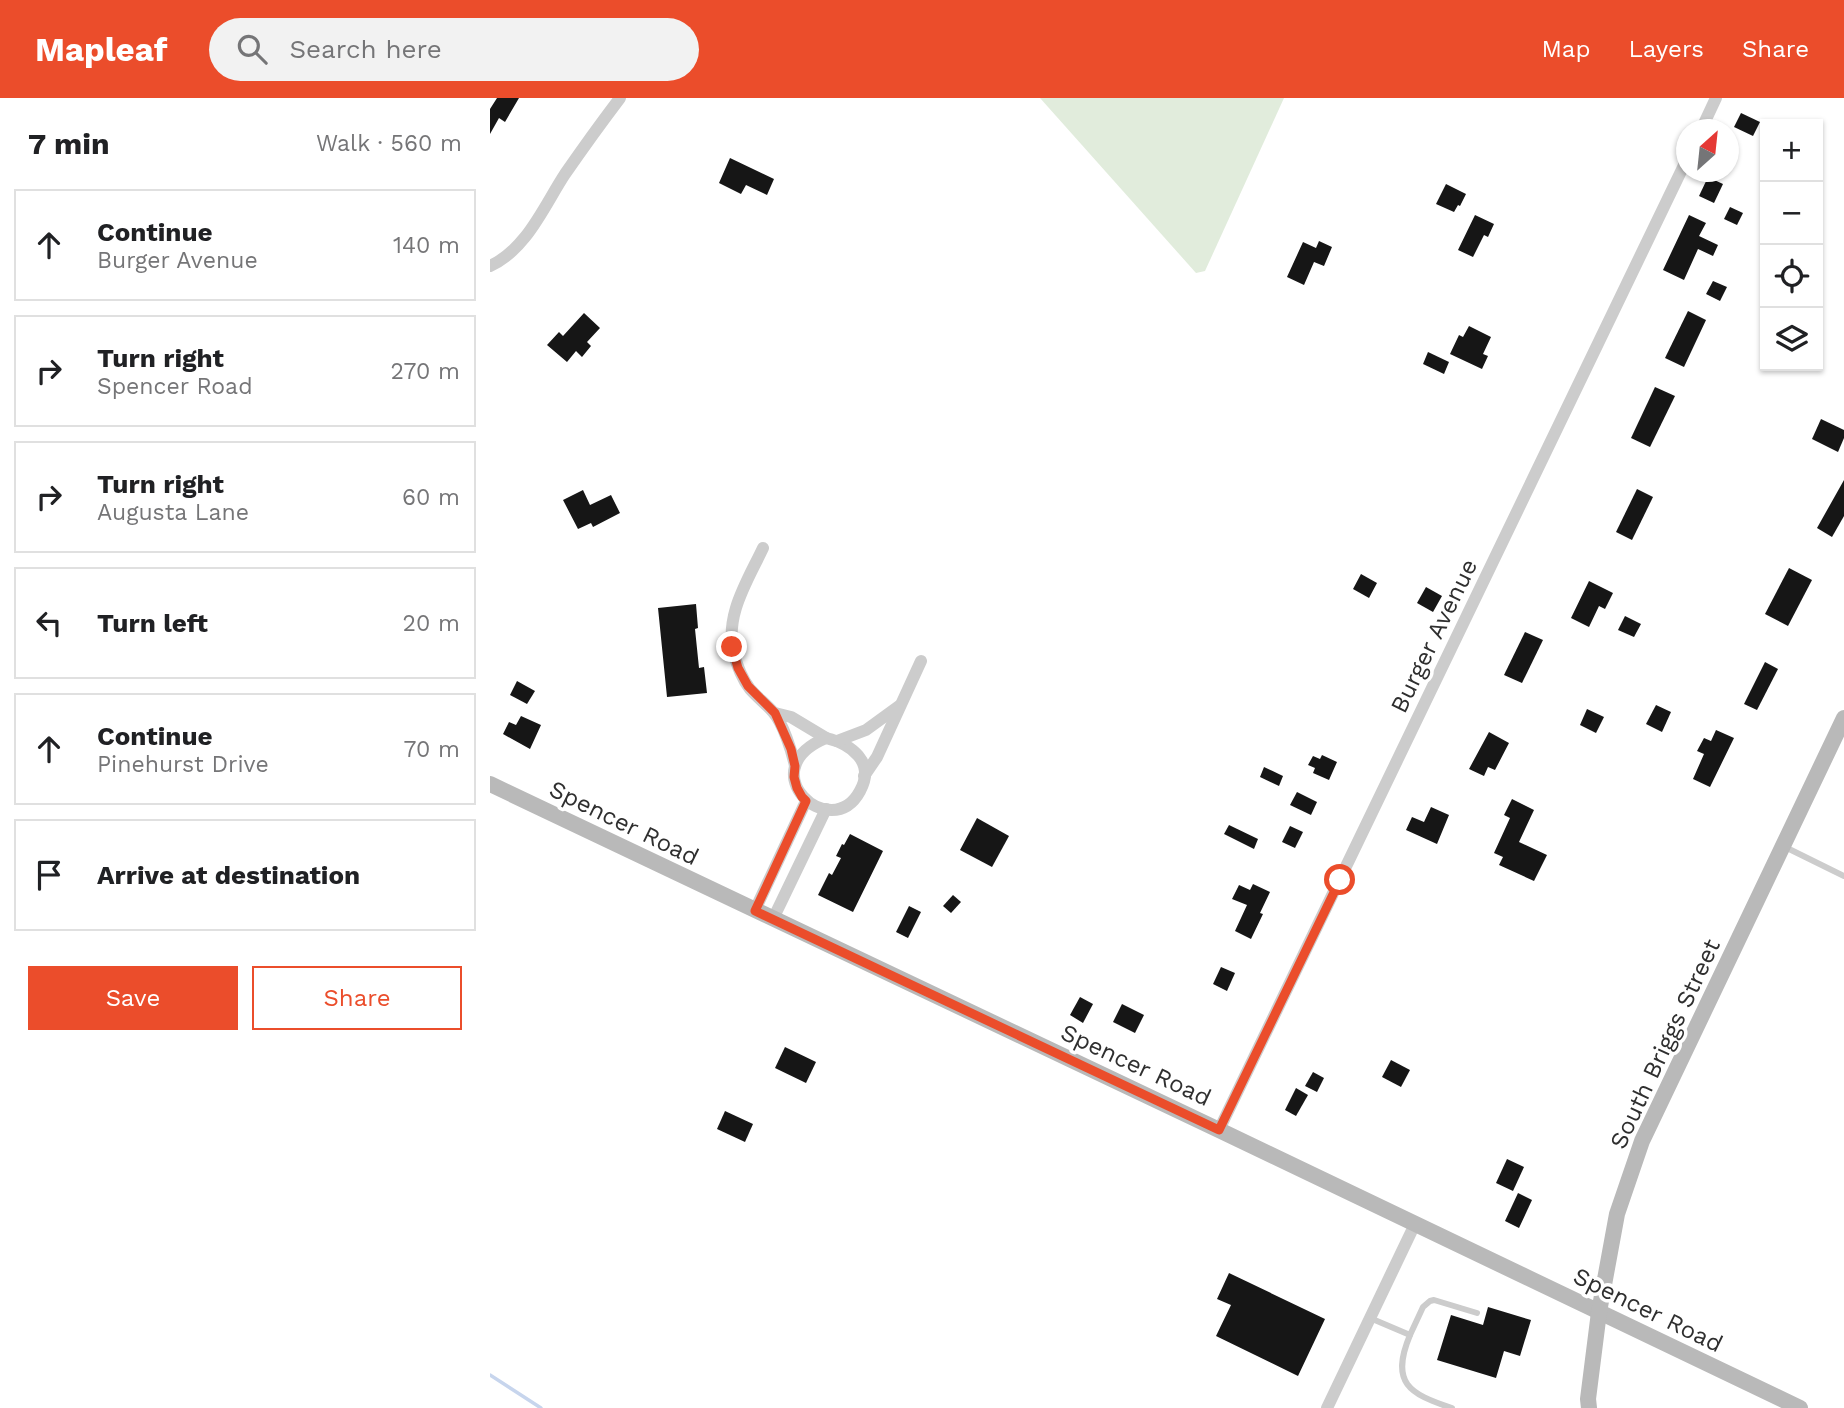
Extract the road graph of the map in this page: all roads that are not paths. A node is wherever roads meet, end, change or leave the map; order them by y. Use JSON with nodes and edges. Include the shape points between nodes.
{"nodes":[{"id":1,"x":620,"y":98,"type":"edge"},
{"id":2,"x":1716,"y":98,"type":"edge"},
{"id":3,"x":1706,"y":119,"type":"edge"},
{"id":4,"x":1676,"y":181,"type":"edge"},
{"id":5,"x":490,"y":266,"type":"edge"},
{"id":6,"x":763,"y":548,"type":"dead end"},
{"id":7,"x":922,"y":661,"type":"dead end"},
{"id":8,"x":900,"y":706,"type":"junction"},
{"id":9,"x":775,"y":713,"type":"junction"},
{"id":10,"x":1844,"y":718,"type":"edge"},
{"id":11,"x":831,"y":739,"type":"junction"},
{"id":12,"x":795,"y":766,"type":"junction"},
{"id":13,"x":864,"y":776,"type":"junction"},
{"id":14,"x":490,"y":784,"type":"edge"},
{"id":15,"x":806,"y":801,"type":"junction"},
{"id":16,"x":826,"y":809,"type":"junction"},
{"id":17,"x":1783,"y":846,"type":"junction"},
{"id":18,"x":1844,"y":876,"type":"edge"},
{"id":19,"x":755,"y":911,"type":"junction"},
{"id":20,"x":773,"y":919,"type":"junction"},
{"id":21,"x":1219,"y":1130,"type":"junction"},
{"id":22,"x":1415,"y":1224,"type":"junction"},
{"id":23,"x":1599,"y":1312,"type":"junction"},
{"id":24,"x":1477,"y":1313,"type":"dead end"},
{"id":25,"x":1370,"y":1318,"type":"junction"},
{"id":26,"x":1410,"y":1335,"type":"junction"},
{"id":27,"x":1327,"y":1408,"type":"edge"},
{"id":28,"x":1452,"y":1408,"type":"edge"},
{"id":29,"x":1589,"y":1408,"type":"edge"},
{"id":30,"x":1800,"y":1408,"type":"edge"}],
"edges":[{"from":1,"to":5,"type":"street","via":[[530,230],[508,255]]},
{"from":2,"to":3,"type":"street"},
{"from":4,"to":21,"type":"street","name":"Burger Avenue"},
{"from":6,"to":9,"type":"street","via":[[736,604],[732,647],[748,686]]},
{"from":7,"to":8,"type":"street"},
{"from":8,"to":11,"type":"street","via":[[866,730]]},
{"from":8,"to":13,"type":"street"},
{"from":9,"to":11,"type":"street","via":[[792,717]]},
{"from":9,"to":12,"type":"street"},
{"from":10,"to":17,"type":"street","name":"South Briggs Street"},
{"from":11,"to":12,"type":"street","via":[[806,748]]},
{"from":11,"to":13,"type":"street","via":[[857,754]]},
{"from":12,"to":15,"type":"street","via":[[797,788]]},
{"from":13,"to":16,"type":"street","via":[[855,799],[834,810]]},
{"from":14,"to":19,"type":"street","name":"Spencer Road"},
{"from":15,"to":16,"type":"street"},
{"from":15,"to":19,"type":"street"},
{"from":16,"to":20,"type":"street"},
{"from":17,"to":18,"type":"lane"},
{"from":17,"to":23,"type":"street","name":"South Briggs Street","via":[[1642,1142],[1617,1214]]},
{"from":19,"to":20,"type":"street","name":"Spencer Road"},
{"from":20,"to":21,"type":"street","name":"Spencer Road"},
{"from":21,"to":22,"type":"street","name":"Spencer Road"},
{"from":22,"to":23,"type":"street","name":"Spencer Road"},
{"from":22,"to":25,"type":"street"},
{"from":23,"to":29,"type":"street","name":"South Briggs Street"},
{"from":23,"to":30,"type":"street","name":"Spencer Road"},
{"from":24,"to":26,"type":"lane","via":[[1430,1301]]},
{"from":25,"to":26,"type":"lane"},
{"from":25,"to":27,"type":"street"},
{"from":26,"to":28,"type":"lane","via":[[1402,1360],[1406,1383],[1418,1396]]}]}
